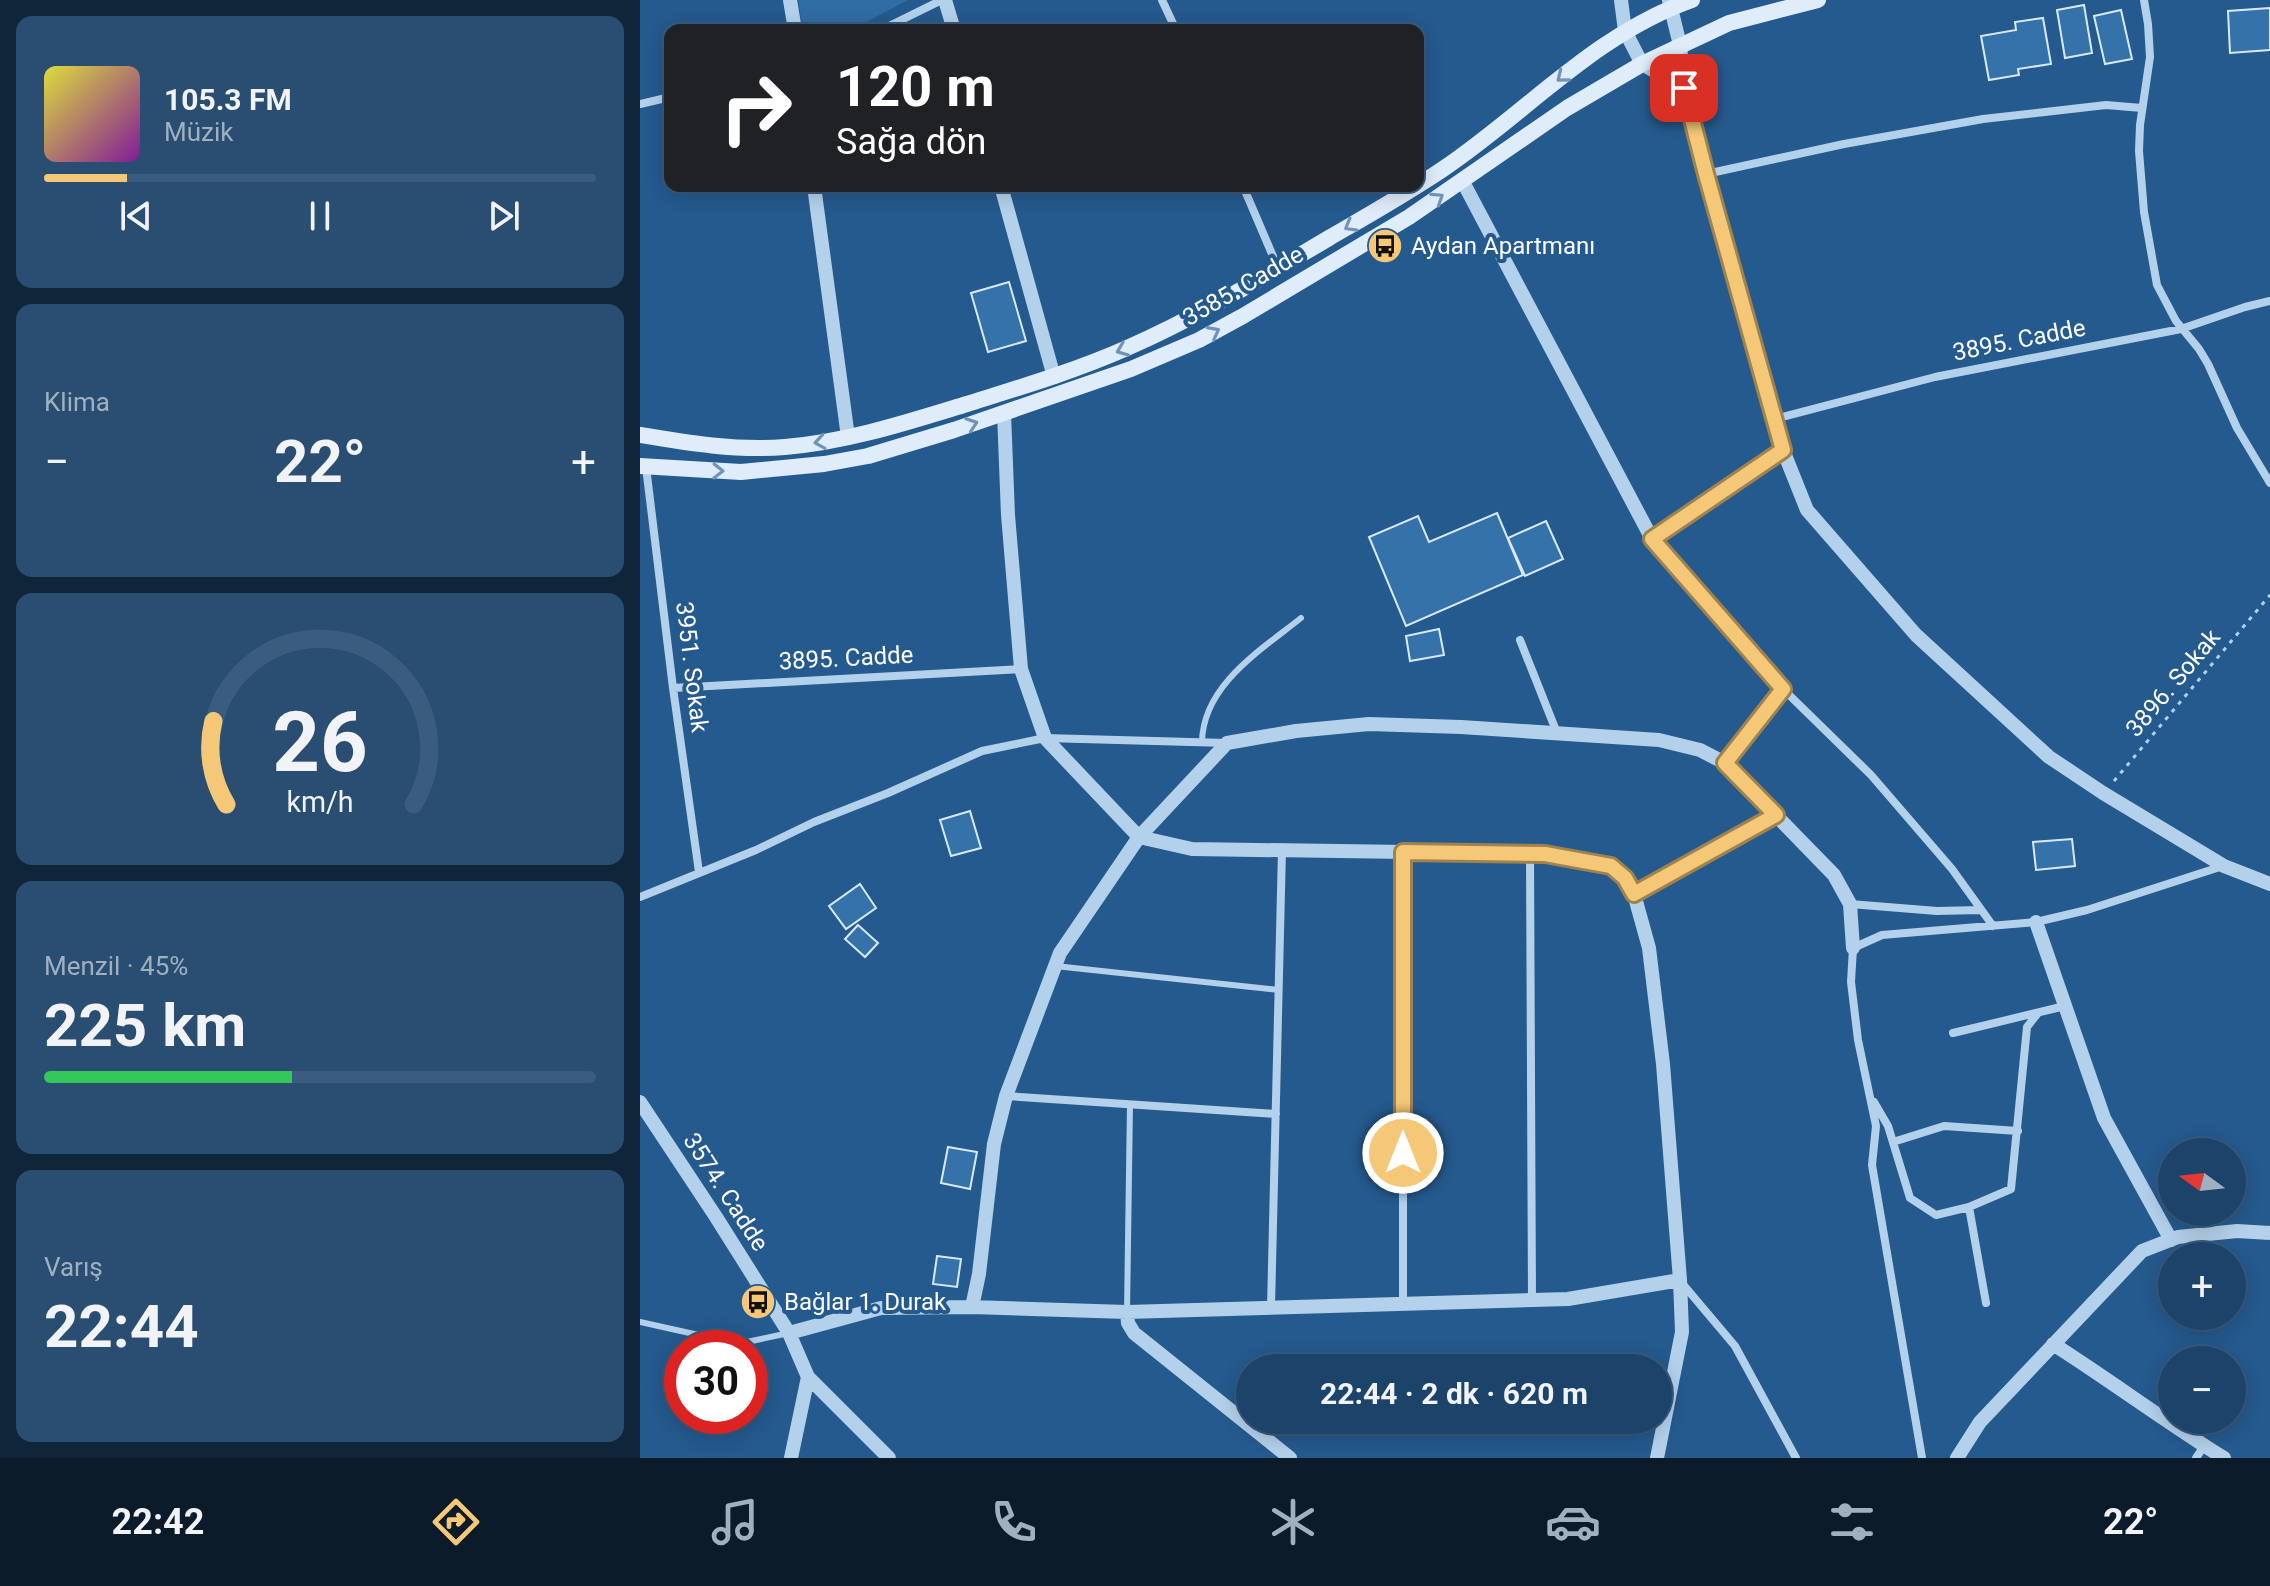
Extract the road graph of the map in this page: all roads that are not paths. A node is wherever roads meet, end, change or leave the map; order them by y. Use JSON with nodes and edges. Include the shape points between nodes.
{"nodes":[{"id":1,"x":790,"y":0,"type":"edge"},
{"id":2,"x":944,"y":0,"type":"edge"},
{"id":3,"x":1162,"y":0,"type":"edge"},
{"id":4,"x":1621,"y":0,"type":"edge"},
{"id":5,"x":1692,"y":0,"type":"edge"},
{"id":6,"x":1818,"y":0,"type":"edge"},
{"id":7,"x":2144,"y":0,"type":"edge"},
{"id":8,"x":1670,"y":4,"type":"edge"},
{"id":9,"x":794,"y":24,"type":"edge"},
{"id":10,"x":894,"y":24,"type":"edge"},
{"id":11,"x":952,"y":24,"type":"edge"},
{"id":12,"x":1173,"y":24,"type":"edge"},
{"id":13,"x":1625,"y":31,"type":"junction"},
{"id":14,"x":1680,"y":45,"type":"junction"},
{"id":15,"x":1642,"y":64,"type":"junction"},
{"id":16,"x":1684,"y":88,"type":"junction"},
{"id":17,"x":664,"y":98,"type":"edge"},
{"id":18,"x":640,"y":104,"type":"edge"},
{"id":19,"x":2142,"y":108,"type":"junction"},
{"id":20,"x":1706,"y":174,"type":"junction"},
{"id":21,"x":1424,"y":182,"type":"edge"},
{"id":22,"x":1463,"y":182,"type":"junction"},
{"id":23,"x":815,"y":192,"type":"edge"},
{"id":24,"x":1003,"y":192,"type":"edge"},
{"id":25,"x":1246,"y":192,"type":"edge"},
{"id":26,"x":1409,"y":192,"type":"edge"},
{"id":27,"x":1278,"y":269,"type":"junction"},
{"id":28,"x":2270,"y":301,"type":"edge"},
{"id":29,"x":2181,"y":329,"type":"junction"},
{"id":30,"x":1054,"y":377,"type":"junction"},
{"id":31,"x":1004,"y":413,"type":"junction"},
{"id":32,"x":1775,"y":419,"type":"junction"},
{"id":33,"x":640,"y":435,"type":"edge"},
{"id":34,"x":848,"y":437,"type":"junction"},
{"id":35,"x":1783,"y":450,"type":"junction"},
{"id":36,"x":643,"y":467,"type":"edge"},
{"id":37,"x":2270,"y":483,"type":"edge"},
{"id":38,"x":1652,"y":539,"type":"junction"},
{"id":39,"x":1301,"y":618,"type":"dead end"},
{"id":40,"x":1520,"y":640,"type":"dead end"},
{"id":41,"x":1021,"y":669,"type":"junction"},
{"id":42,"x":673,"y":688,"type":"junction"},
{"id":43,"x":1783,"y":689,"type":"junction"},
{"id":44,"x":1557,"y":733,"type":"junction"},
{"id":45,"x":1045,"y":738,"type":"junction"},
{"id":46,"x":1202,"y":742,"type":"junction"},
{"id":47,"x":1227,"y":743,"type":"junction"},
{"id":48,"x":1725,"y":763,"type":"junction"},
{"id":49,"x":1776,"y":815,"type":"junction"},
{"id":50,"x":1139,"y":837,"type":"junction"},
{"id":51,"x":1282,"y":850,"type":"junction"},
{"id":52,"x":1403,"y":852,"type":"junction"},
{"id":53,"x":1530,"y":854,"type":"junction"},
{"id":54,"x":2224,"y":866,"type":"junction"},
{"id":55,"x":699,"y":872,"type":"junction"},
{"id":56,"x":2270,"y":884,"type":"edge"},
{"id":57,"x":1634,"y":894,"type":"junction"},
{"id":58,"x":640,"y":897,"type":"edge"},
{"id":59,"x":1850,"y":904,"type":"junction"},
{"id":60,"x":1981,"y":910,"type":"junction"},
{"id":61,"x":2036,"y":922,"type":"junction"},
{"id":62,"x":1993,"y":926,"type":"junction"},
{"id":63,"x":1853,"y":948,"type":"junction"},
{"id":64,"x":1055,"y":966,"type":"junction"},
{"id":65,"x":1279,"y":990,"type":"junction"},
{"id":66,"x":2065,"y":1006,"type":"junction"},
{"id":67,"x":2038,"y":1013,"type":"junction"},
{"id":68,"x":1953,"y":1033,"type":"dead end"},
{"id":69,"x":1870,"y":1094,"type":"junction"},
{"id":70,"x":1006,"y":1096,"type":"junction"},
{"id":71,"x":640,"y":1102,"type":"edge"},
{"id":72,"x":1130,"y":1104,"type":"junction"},
{"id":73,"x":1276,"y":1114,"type":"junction"},
{"id":74,"x":2018,"y":1131,"type":"junction"},
{"id":75,"x":1893,"y":1142,"type":"junction"},
{"id":76,"x":1969,"y":1207,"type":"junction"},
{"id":77,"x":2270,"y":1233,"type":"edge"},
{"id":78,"x":2171,"y":1240,"type":"junction"},
{"id":79,"x":1680,"y":1280,"type":"junction"},
{"id":80,"x":1532,"y":1300,"type":"junction"},
{"id":81,"x":1403,"y":1303,"type":"junction"},
{"id":82,"x":1986,"y":1303,"type":"dead end"},
{"id":83,"x":972,"y":1307,"type":"junction"},
{"id":84,"x":1271,"y":1307,"type":"junction"},
{"id":85,"x":1127,"y":1312,"type":"junction"},
{"id":86,"x":640,"y":1322,"type":"edge"},
{"id":87,"x":789,"y":1333,"type":"junction"},
{"id":88,"x":2053,"y":1344,"type":"junction"},
{"id":89,"x":808,"y":1377,"type":"junction"},
{"id":90,"x":2200,"y":1452,"type":"edge"},
{"id":91,"x":791,"y":1458,"type":"edge"},
{"id":92,"x":889,"y":1458,"type":"edge"},
{"id":93,"x":1290,"y":1458,"type":"edge"},
{"id":94,"x":1657,"y":1458,"type":"edge"},
{"id":95,"x":1796,"y":1458,"type":"edge"},
{"id":96,"x":1922,"y":1458,"type":"edge"},
{"id":97,"x":1957,"y":1458,"type":"edge"},
{"id":98,"x":2224,"y":1458,"type":"edge"}],
"edges":[{"from":1,"to":9,"type":"street"},
{"from":2,"to":10,"type":"street"},
{"from":2,"to":11,"type":"street"},
{"from":3,"to":12,"type":"street"},
{"from":4,"to":13,"type":"street"},
{"from":5,"to":8,"type":"main road","name":"3585. Cadde"},
{"from":6,"to":14,"type":"main road","name":"3585. Cadde","via":[[1729,23]]},
{"from":7,"to":19,"type":"street","via":[[2150,57]]},
{"from":8,"to":13,"type":"main road","name":"3585. Cadde"},
{"from":8,"to":14,"type":"street"},
{"from":13,"to":15,"type":"street"},
{"from":13,"to":21,"type":"main road","name":"3585. Cadde","one_way":true},
{"from":14,"to":15,"type":"main road","name":"3585. Cadde"},
{"from":14,"to":16,"type":"street"},
{"from":15,"to":16,"type":"street"},
{"from":15,"to":22,"type":"main road","name":"3585. Cadde","via":[[1567,108]]},
{"from":16,"to":20,"type":"street"},
{"from":17,"to":18,"type":"street"},
{"from":19,"to":20,"type":"street","via":[[2106,105],[1983,119]]},
{"from":19,"to":29,"type":"street","via":[[2140,180],[2150,250],[2157,285]]},
{"from":20,"to":32,"type":"street"},
{"from":31,"to":22,"type":"main road","name":"3585. Cadde","one_way":true,"via":[[1199,340]]},
{"from":22,"to":38,"type":"street"},
{"from":23,"to":34,"type":"street"},
{"from":24,"to":30,"type":"street"},
{"from":25,"to":27,"type":"street"},
{"from":26,"to":27,"type":"main road","name":"3585. Cadde","one_way":true},
{"from":27,"to":30,"type":"main road","name":"3585. Cadde","one_way":true,"via":[[1184,322]]},
{"from":28,"to":29,"type":"street","name":"3895. Cadde"},
{"from":29,"to":32,"type":"street","name":"3895. Cadde","via":[[1923,379]]},
{"from":29,"to":37,"type":"street","via":[[2208,364]]},
{"from":30,"to":34,"type":"main road","name":"3585. Cadde"},
{"from":36,"to":31,"type":"main road","name":"3585. Cadde","one_way":true,"via":[[741,472],[824,464],[898,448]]},
{"from":31,"to":41,"type":"street"},
{"from":32,"to":35,"type":"street"},
{"from":34,"to":33,"type":"main road","name":"3585. Cadde","one_way":true,"via":[[763,448]]},
{"from":35,"to":38,"type":"street"},
{"from":35,"to":54,"type":"street","via":[[1807,510],[1916,635],[2049,757]]},
{"from":36,"to":42,"type":"street","name":"3951. Sokak"},
{"from":38,"to":43,"type":"street"},
{"from":39,"to":46,"type":"lane","via":[[1242,665],[1216,696],[1205,717]]},
{"from":40,"to":44,"type":"street"},
{"from":41,"to":42,"type":"street","name":"3895. Cadde"},
{"from":41,"to":45,"type":"street"},
{"from":42,"to":55,"type":"street","name":"3951. Sokak"},
{"from":43,"to":48,"type":"street"},
{"from":43,"to":60,"type":"street","via":[[1871,775]]},
{"from":44,"to":47,"type":"street","via":[[1369,724]]},
{"from":44,"to":48,"type":"street","via":[[1659,740],[1700,750]]},
{"from":45,"to":46,"type":"street"},
{"from":45,"to":50,"type":"street"},
{"from":45,"to":55,"type":"street","via":[[982,751]]},
{"from":46,"to":47,"type":"street"},
{"from":47,"to":50,"type":"street"},
{"from":48,"to":49,"type":"street"},
{"from":49,"to":57,"type":"street"},
{"from":49,"to":59,"type":"street","via":[[1834,875]]},
{"from":50,"to":51,"type":"street","via":[[1192,849]]},
{"from":50,"to":64,"type":"street"},
{"from":51,"to":52,"type":"street"},
{"from":51,"to":65,"type":"street"},
{"from":52,"to":53,"type":"street"},
{"from":52,"to":81,"type":"street"},
{"from":53,"to":57,"type":"street","via":[[1611,866]]},
{"from":53,"to":80,"type":"street"},
{"from":54,"to":56,"type":"street"},
{"from":54,"to":61,"type":"street"},
{"from":55,"to":58,"type":"street"},
{"from":57,"to":79,"type":"street","via":[[1649,948],[1663,1064]]},
{"from":59,"to":60,"type":"street"},
{"from":59,"to":63,"type":"street"},
{"from":60,"to":62,"type":"street"},
{"from":61,"to":62,"type":"street"},
{"from":61,"to":66,"type":"street"},
{"from":62,"to":63,"type":"street","via":[[1882,935]]},
{"from":63,"to":69,"type":"street","via":[[1858,1040]]},
{"from":64,"to":65,"type":"lane"},
{"from":64,"to":70,"type":"street"},
{"from":65,"to":73,"type":"street"},
{"from":66,"to":67,"type":"street"},
{"from":66,"to":78,"type":"street","via":[[2104,1118]]},
{"from":67,"to":68,"type":"street"},
{"from":67,"to":74,"type":"street","via":[[2027,1027]]},
{"from":69,"to":75,"type":"street"},
{"from":69,"to":96,"type":"street","via":[[1876,1126],[1872,1165]]},
{"from":70,"to":72,"type":"street"},
{"from":70,"to":83,"type":"street","via":[[994,1144]]},
{"from":71,"to":87,"type":"street","name":"3574. Cadde"},
{"from":72,"to":73,"type":"street"},
{"from":72,"to":85,"type":"lane"},
{"from":73,"to":84,"type":"street"},
{"from":74,"to":75,"type":"street","via":[[1944,1126]]},
{"from":74,"to":76,"type":"street","via":[[2011,1189]]},
{"from":75,"to":76,"type":"street","via":[[1910,1198],[1936,1215]]},
{"from":76,"to":82,"type":"street"},
{"from":77,"to":78,"type":"street","via":[[2237,1231]]},
{"from":78,"to":88,"type":"street","via":[[2142,1251]]},
{"from":79,"to":80,"type":"street"},
{"from":79,"to":94,"type":"street","via":[[1682,1332]]},
{"from":79,"to":95,"type":"street","via":[[1735,1346]]},
{"from":80,"to":81,"type":"street"},
{"from":81,"to":84,"type":"street"},
{"from":83,"to":85,"type":"street"},
{"from":83,"to":87,"type":"street","via":[[881,1308]]},
{"from":84,"to":85,"type":"street"},
{"from":85,"to":93,"type":"street","via":[[1134,1333]]},
{"from":86,"to":87,"type":"lane","via":[[730,1342]]},
{"from":87,"to":89,"type":"street","name":"3574. Cadde"},
{"from":88,"to":90,"type":"street"},
{"from":88,"to":97,"type":"street","via":[[1980,1422]]},
{"from":89,"to":91,"type":"street"},
{"from":89,"to":92,"type":"street","name":"3574. Cadde"},
{"from":90,"to":98,"type":"street"}]}
